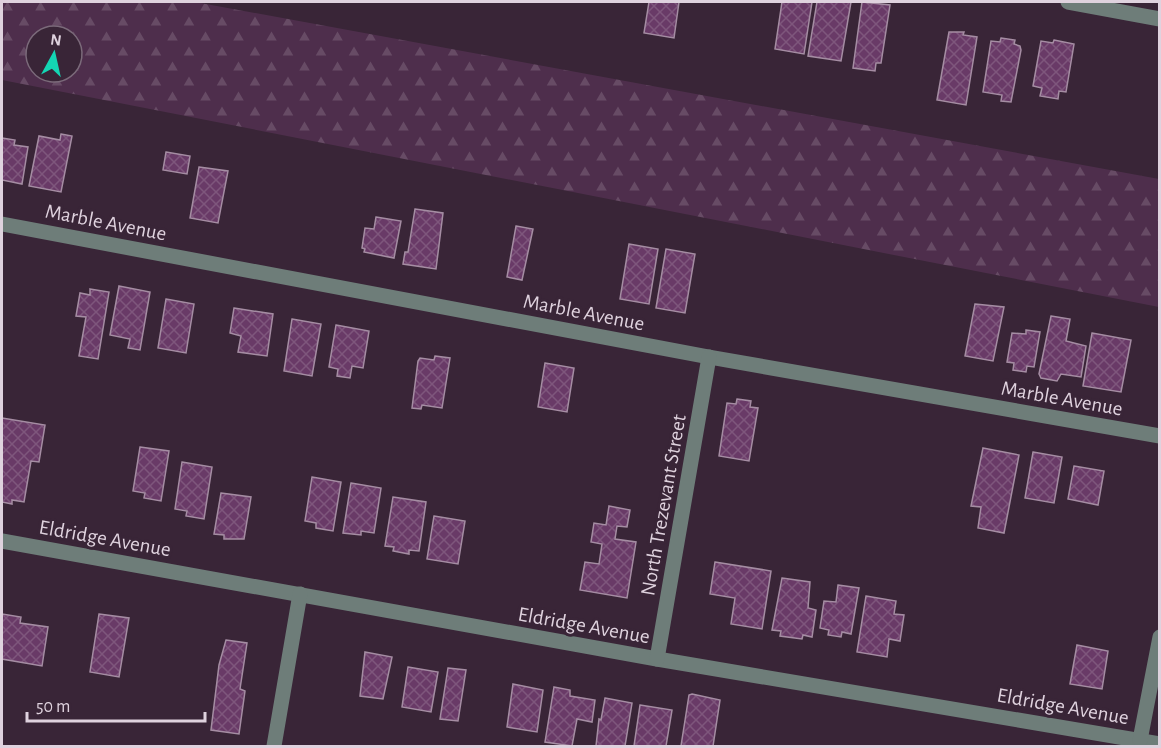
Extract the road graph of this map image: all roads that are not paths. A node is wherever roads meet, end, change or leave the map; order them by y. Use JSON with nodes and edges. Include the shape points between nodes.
{"nodes":[{"id":1,"x":1068,"y":2,"type":"edge"},
{"id":2,"x":1160,"y":19,"type":"edge"},
{"id":3,"x":2,"y":224,"type":"edge"},
{"id":4,"x":710,"y":357,"type":"junction"},
{"id":5,"x":1160,"y":436,"type":"edge"},
{"id":6,"x":2,"y":541,"type":"edge"},
{"id":7,"x":300,"y":594,"type":"junction"},
{"id":8,"x":1160,"y":637,"type":"edge"},
{"id":9,"x":657,"y":659,"type":"junction"},
{"id":10,"x":1140,"y":740,"type":"junction"},
{"id":11,"x":1160,"y":744,"type":"edge"},
{"id":12,"x":274,"y":747,"type":"edge"}],
"edges":[{"from":1,"to":2,"type":"street"},
{"from":3,"to":4,"type":"street","name":"Marble Avenue"},
{"from":4,"to":5,"type":"street","name":"Marble Avenue"},
{"from":4,"to":9,"type":"street","name":"North Trezevant Street"},
{"from":6,"to":7,"type":"street","name":"Eldridge Avenue"},
{"from":7,"to":9,"type":"street","name":"Eldridge Avenue"},
{"from":7,"to":12,"type":"street"},
{"from":8,"to":10,"type":"street"},
{"from":9,"to":10,"type":"street","name":"Eldridge Avenue"},
{"from":10,"to":11,"type":"street","name":"Eldridge Avenue"}]}
